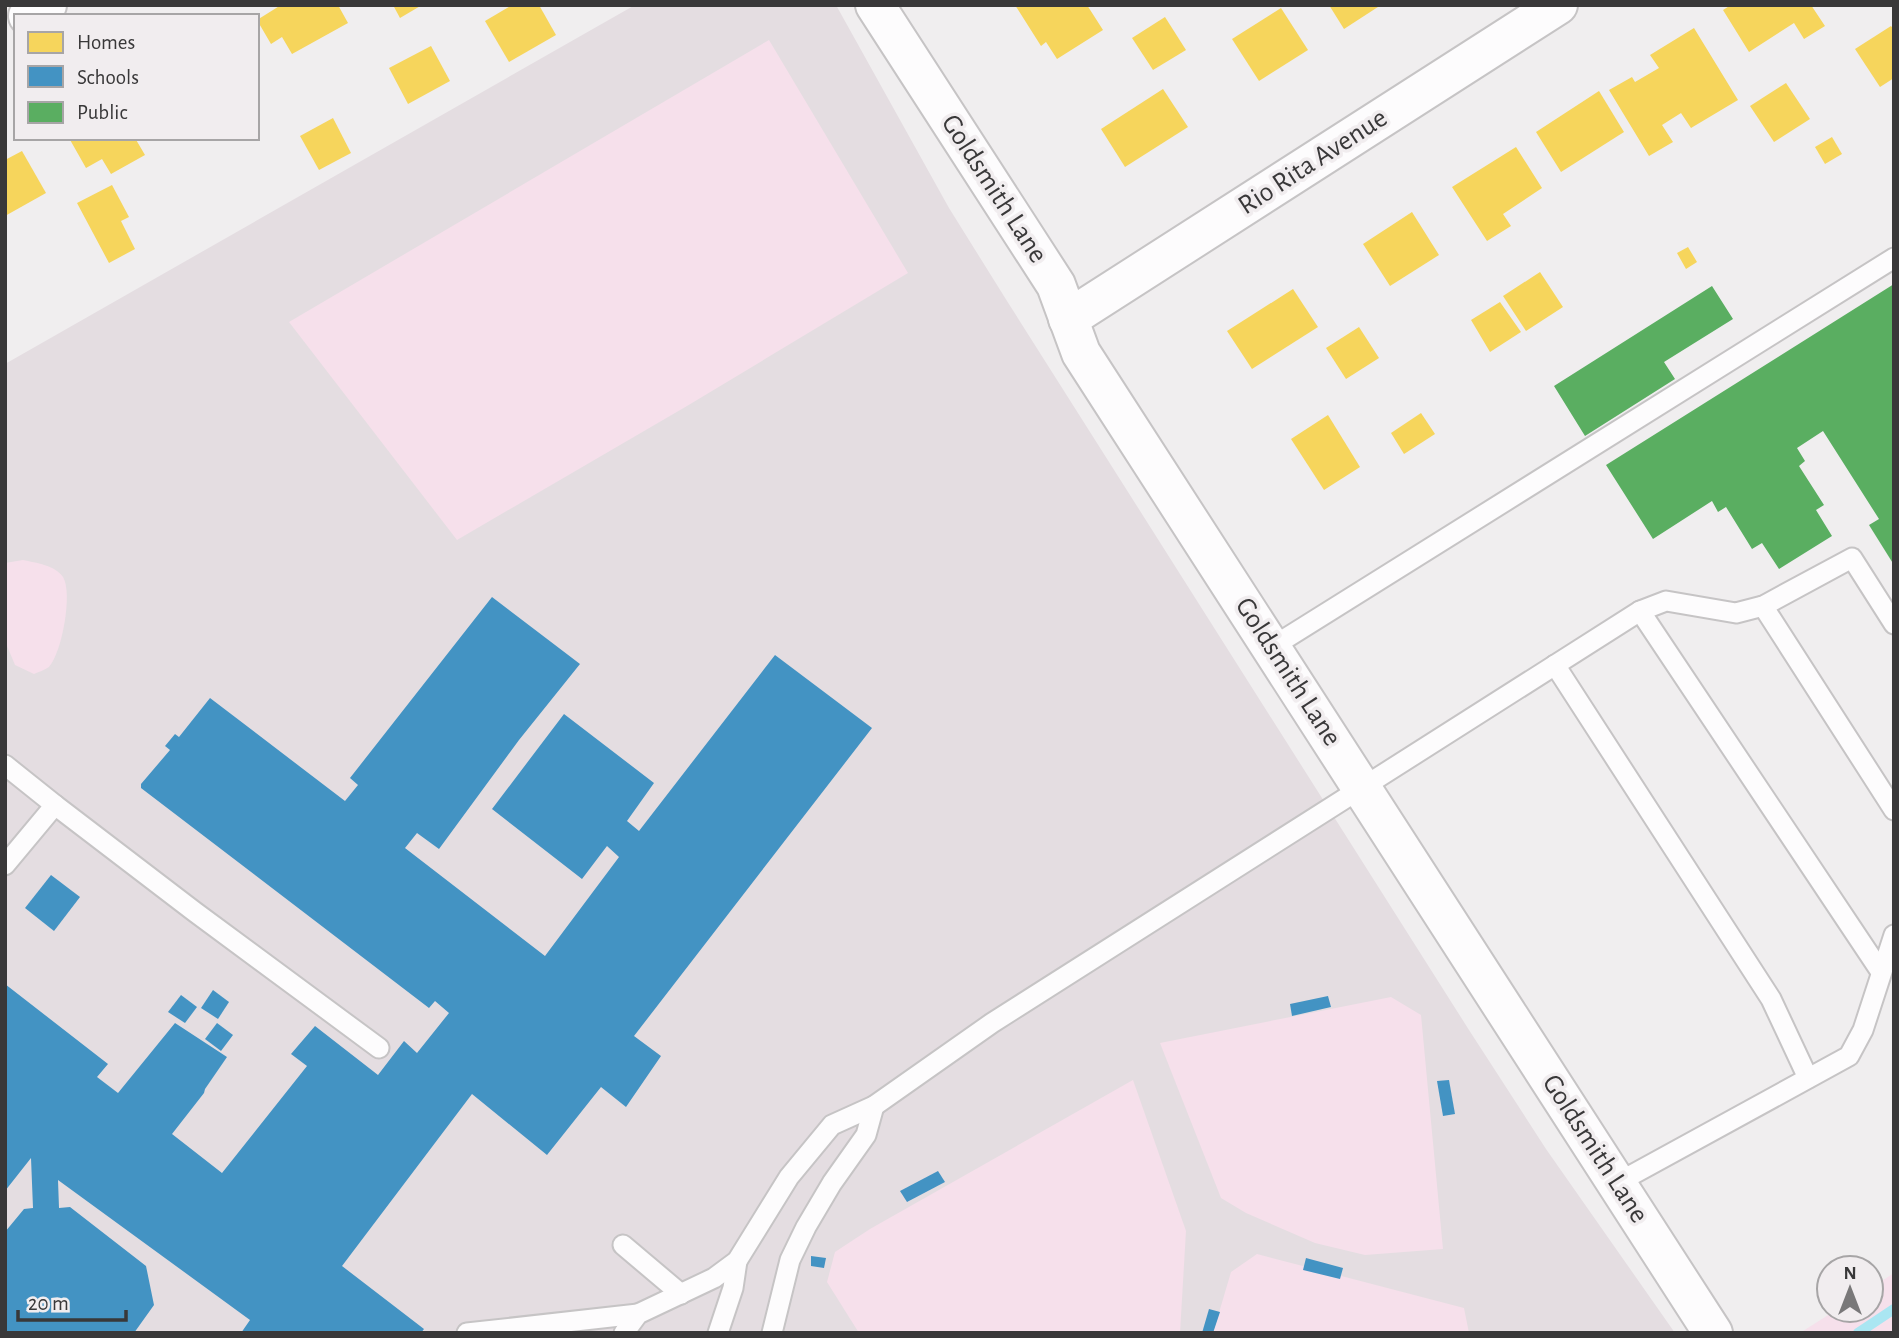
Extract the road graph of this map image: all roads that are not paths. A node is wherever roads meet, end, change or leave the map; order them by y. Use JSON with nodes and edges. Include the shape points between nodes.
{"nodes":[{"id":1,"x":47,"y":5,"type":"edge"},
{"id":2,"x":875,"y":5,"type":"edge"},
{"id":3,"x":1558,"y":5,"type":"edge"},
{"id":4,"x":31,"y":14,"type":"edge"},
{"id":5,"x":1894,"y":258,"type":"edge"},
{"id":6,"x":1068,"y":318,"type":"junction"},
{"id":7,"x":1763,"y":606,"type":"junction"},
{"id":8,"x":1640,"y":611,"type":"junction"},
{"id":9,"x":1894,"y":624,"type":"edge"},
{"id":10,"x":1272,"y":647,"type":"junction"},
{"id":11,"x":1555,"y":665,"type":"junction"},
{"id":12,"x":5,"y":765,"type":"edge"},
{"id":13,"x":1362,"y":788,"type":"junction"},
{"id":14,"x":55,"y":805,"type":"junction"},
{"id":15,"x":1894,"y":810,"type":"edge"},
{"id":16,"x":5,"y":865,"type":"edge"},
{"id":17,"x":1894,"y":935,"type":"edge"},
{"id":18,"x":1881,"y":972,"type":"junction"},
{"id":19,"x":379,"y":1048,"type":"dead end"},
{"id":20,"x":1808,"y":1079,"type":"junction"},
{"id":21,"x":874,"y":1106,"type":"junction"},
{"id":22,"x":1617,"y":1183,"type":"junction"},
{"id":23,"x":623,"y":1245,"type":"dead end"},
{"id":24,"x":737,"y":1261,"type":"junction"},
{"id":25,"x":681,"y":1294,"type":"junction"},
{"id":26,"x":638,"y":1314,"type":"junction"},
{"id":27,"x":467,"y":1333,"type":"edge"},
{"id":28,"x":624,"y":1333,"type":"edge"},
{"id":29,"x":718,"y":1333,"type":"edge"},
{"id":30,"x":772,"y":1333,"type":"edge"},
{"id":31,"x":1713,"y":1333,"type":"edge"}],
"edges":[{"from":1,"to":4,"type":"street"},
{"from":2,"to":6,"type":"street","name":"Goldsmith Lane","via":[[1056,285]]},
{"from":3,"to":6,"type":"street","name":"Rio Rita Avenue"},
{"from":5,"to":10,"type":"lane"},
{"from":6,"to":10,"type":"street","name":"Goldsmith Lane","via":[[1081,353]]},
{"from":7,"to":8,"type":"lane","via":[[1736,613],[1666,601]]},
{"from":7,"to":9,"type":"lane","via":[[1852,558]]},
{"from":7,"to":15,"type":"lane"},
{"from":8,"to":11,"type":"lane"},
{"from":8,"to":18,"type":"lane"},
{"from":10,"to":13,"type":"street","name":"Goldsmith Lane"},
{"from":11,"to":13,"type":"lane"},
{"from":11,"to":20,"type":"lane","via":[[1771,999]]},
{"from":12,"to":14,"type":"lane"},
{"from":13,"to":21,"type":"lane","via":[[992,1023]]},
{"from":13,"to":22,"type":"street","name":"Goldsmith Lane"},
{"from":14,"to":16,"type":"lane"},
{"from":14,"to":19,"type":"lane"},
{"from":17,"to":18,"type":"lane"},
{"from":18,"to":20,"type":"lane","via":[[1863,1031],[1849,1056]]},
{"from":20,"to":22,"type":"lane"},
{"from":21,"to":24,"type":"lane","via":[[832,1125],[789,1177]]},
{"from":21,"to":30,"type":"lane","via":[[866,1135],[832,1183],[790,1260]]},
{"from":22,"to":31,"type":"street","name":"Goldsmith Lane"},
{"from":23,"to":25,"type":"lane"},
{"from":24,"to":25,"type":"lane"},
{"from":24,"to":29,"type":"lane"},
{"from":25,"to":26,"type":"lane"},
{"from":26,"to":27,"type":"lane"},
{"from":26,"to":28,"type":"lane"}]}
